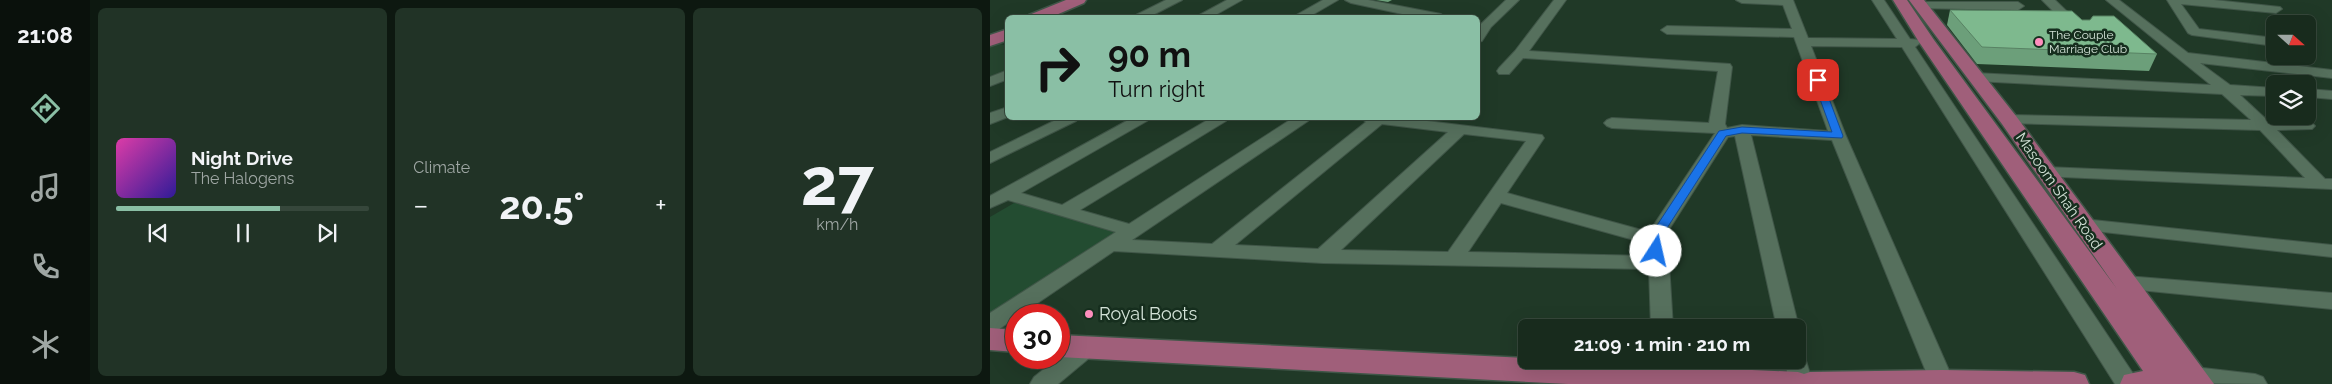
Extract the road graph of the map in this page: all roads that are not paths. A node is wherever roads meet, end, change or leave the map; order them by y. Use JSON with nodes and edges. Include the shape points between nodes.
{"nodes":[{"id":1,"x":1079,"y":0,"type":"edge"},
{"id":2,"x":1093,"y":0,"type":"edge"},
{"id":3,"x":1176,"y":0,"type":"edge"},
{"id":4,"x":1236,"y":0,"type":"edge"},
{"id":5,"x":1332,"y":0,"type":"edge"},
{"id":6,"x":1351,"y":0,"type":"edge"},
{"id":7,"x":1396,"y":0,"type":"edge"},
{"id":8,"x":1512,"y":0,"type":"edge"},
{"id":9,"x":1560,"y":0,"type":"edge"},
{"id":10,"x":1742,"y":0,"type":"edge"},
{"id":11,"x":1878,"y":0,"type":"edge"},
{"id":12,"x":2048,"y":0,"type":"edge"},
{"id":13,"x":2112,"y":0,"type":"edge"},
{"id":14,"x":2174,"y":0,"type":"edge"},
{"id":15,"x":1788,"y":1,"type":"edge"},
{"id":16,"x":1912,"y":2,"type":"edge"},
{"id":17,"x":2018,"y":6,"type":"dead end"},
{"id":18,"x":1383,"y":7,"type":"junction"},
{"id":19,"x":2276,"y":9,"type":"dead end"},
{"id":20,"x":1369,"y":14,"type":"dead end"},
{"id":21,"x":1042,"y":15,"type":"edge"},
{"id":22,"x":1056,"y":15,"type":"edge"},
{"id":23,"x":1143,"y":15,"type":"edge"},
{"id":24,"x":1206,"y":15,"type":"edge"},
{"id":25,"x":1303,"y":15,"type":"edge"},
{"id":26,"x":1417,"y":15,"type":"edge"},
{"id":27,"x":1482,"y":25,"type":"edge"},
{"id":28,"x":1667,"y":30,"type":"dead end"},
{"id":29,"x":2080,"y":31,"type":"edge"},
{"id":30,"x":1801,"y":38,"type":"junction"},
{"id":31,"x":2266,"y":41,"type":"edge"},
{"id":32,"x":1929,"y":45,"type":"junction"},
{"id":33,"x":1520,"y":54,"type":"junction"},
{"id":34,"x":2187,"y":57,"type":"junction"},
{"id":35,"x":1504,"y":71,"type":"dead end"},
{"id":36,"x":2332,"y":74,"type":"edge"},
{"id":37,"x":1005,"y":75,"type":"edge"},
{"id":38,"x":1975,"y":77,"type":"junction"},
{"id":39,"x":990,"y":82,"type":"edge"},
{"id":40,"x":2224,"y":88,"type":"junction"},
{"id":41,"x":2266,"y":91,"type":"edge"},
{"id":42,"x":2316,"y":94,"type":"edge"},
{"id":43,"x":2332,"y":95,"type":"edge"},
{"id":44,"x":1005,"y":112,"type":"edge"},
{"id":45,"x":990,"y":119,"type":"edge"},
{"id":46,"x":1067,"y":120,"type":"edge"},
{"id":47,"x":1138,"y":120,"type":"edge"},
{"id":48,"x":1218,"y":120,"type":"edge"},
{"id":49,"x":1300,"y":120,"type":"edge"},
{"id":50,"x":1371,"y":120,"type":"edge"},
{"id":51,"x":1411,"y":120,"type":"edge"},
{"id":52,"x":2009,"y":120,"type":"junction"},
{"id":53,"x":1612,"y":123,"type":"dead end"},
{"id":54,"x":2264,"y":125,"type":"junction"},
{"id":55,"x":2307,"y":126,"type":"dead end"},
{"id":56,"x":1462,"y":128,"type":"junction"},
{"id":57,"x":1742,"y":130,"type":"junction"},
{"id":58,"x":1721,"y":131,"type":"junction"},
{"id":59,"x":1838,"y":136,"type":"junction"},
{"id":60,"x":990,"y":158,"type":"edge"},
{"id":61,"x":2046,"y":172,"type":"junction"},
{"id":62,"x":2326,"y":184,"type":"edge"},
{"id":63,"x":1498,"y":196,"type":"junction"},
{"id":64,"x":998,"y":198,"type":"edge"},
{"id":65,"x":1065,"y":211,"type":"junction"},
{"id":66,"x":2083,"y":225,"type":"junction"},
{"id":67,"x":1132,"y":231,"type":"junction"},
{"id":68,"x":1654,"y":239,"type":"junction"},
{"id":69,"x":1110,"y":245,"type":"junction"},
{"id":70,"x":1217,"y":250,"type":"junction"},
{"id":71,"x":2332,"y":250,"type":"edge"},
{"id":72,"x":1323,"y":256,"type":"junction"},
{"id":73,"x":1453,"y":260,"type":"junction"},
{"id":74,"x":1659,"y":263,"type":"junction"},
{"id":75,"x":2126,"y":283,"type":"junction"},
{"id":76,"x":2332,"y":302,"type":"edge"},
{"id":77,"x":1662,"y":319,"type":"edge"},
{"id":78,"x":1786,"y":319,"type":"edge"},
{"id":79,"x":990,"y":324,"type":"edge"},
{"id":80,"x":990,"y":339,"type":"edge"},
{"id":81,"x":1005,"y":340,"type":"edge"},
{"id":82,"x":1072,"y":347,"type":"edge"},
{"id":83,"x":1798,"y":369,"type":"edge"},
{"id":84,"x":1664,"y":374,"type":"edge"},
{"id":85,"x":2182,"y":381,"type":"edge"},
{"id":86,"x":1942,"y":383,"type":"edge"},
{"id":87,"x":1042,"y":384,"type":"edge"},
{"id":88,"x":1800,"y":384,"type":"edge"},
{"id":89,"x":1810,"y":384,"type":"edge"},
{"id":90,"x":2074,"y":384,"type":"edge"},
{"id":91,"x":2128,"y":384,"type":"edge"},
{"id":92,"x":2135,"y":384,"type":"edge"},
{"id":93,"x":2255,"y":384,"type":"edge"}],
"edges":[{"from":1,"to":21,"type":"main road"},
{"from":2,"to":22,"type":"main road"},
{"from":3,"to":23,"type":"street"},
{"from":4,"to":24,"type":"street"},
{"from":5,"to":25,"type":"street"},
{"from":6,"to":18,"type":"street"},
{"from":7,"to":18,"type":"street"},
{"from":8,"to":27,"type":"street"},
{"from":9,"to":33,"type":"street"},
{"from":10,"to":15,"type":"street"},
{"from":11,"to":32,"type":"street"},
{"from":12,"to":29,"type":"street"},
{"from":13,"to":34,"type":"street"},
{"from":14,"to":19,"type":"street"},
{"from":14,"to":31,"type":"street","via":[[2196,32]]},
{"from":15,"to":30,"type":"street"},
{"from":16,"to":17,"type":"street"},
{"from":16,"to":32,"type":"main road","name":"Masoom Shah Road"},
{"from":18,"to":20,"type":"street"},
{"from":18,"to":26,"type":"street"},
{"from":28,"to":30,"type":"street"},
{"from":30,"to":32,"type":"street"},
{"from":30,"to":59,"type":"street"},
{"from":32,"to":38,"type":"main road","name":"Masoom Shah Road"},
{"from":32,"to":85,"type":"main road","name":"Masoom Shah Road"},
{"from":32,"to":91,"type":"street"},
{"from":33,"to":35,"type":"street"},
{"from":33,"to":58,"type":"street","via":[[1725,67],[1717,124]]},
{"from":34,"to":36,"type":"street"},
{"from":34,"to":40,"type":"street"},
{"from":37,"to":39,"type":"street"},
{"from":38,"to":40,"type":"street"},
{"from":38,"to":52,"type":"main road","name":"Masoom Shah Road"},
{"from":40,"to":41,"type":"street"},
{"from":40,"to":54,"type":"street"},
{"from":42,"to":43,"type":"street"},
{"from":44,"to":45,"type":"street"},
{"from":46,"to":60,"type":"street"},
{"from":47,"to":64,"type":"street"},
{"from":48,"to":65,"type":"street"},
{"from":49,"to":67,"type":"street"},
{"from":50,"to":70,"type":"street"},
{"from":51,"to":56,"type":"street"},
{"from":52,"to":54,"type":"street"},
{"from":52,"to":61,"type":"main road","name":"Masoom Shah Road"},
{"from":53,"to":58,"type":"street"},
{"from":54,"to":55,"type":"street"},
{"from":54,"to":62,"type":"street"},
{"from":56,"to":63,"type":"street","via":[[1536,138]]},
{"from":56,"to":72,"type":"street"},
{"from":57,"to":58,"type":"street"},
{"from":57,"to":59,"type":"street"},
{"from":57,"to":78,"type":"street"},
{"from":58,"to":68,"type":"street"},
{"from":59,"to":86,"type":"street"},
{"from":61,"to":62,"type":"street"},
{"from":61,"to":66,"type":"main road","name":"Masoom Shah Road"},
{"from":63,"to":68,"type":"street"},
{"from":63,"to":73,"type":"street"},
{"from":64,"to":65,"type":"street"},
{"from":65,"to":67,"type":"street"},
{"from":66,"to":71,"type":"street"},
{"from":66,"to":75,"type":"main road","name":"Masoom Shah Road"},
{"from":67,"to":69,"type":"street"},
{"from":68,"to":74,"type":"street"},
{"from":69,"to":70,"type":"street"},
{"from":69,"to":79,"type":"street"},
{"from":70,"to":72,"type":"street"},
{"from":72,"to":73,"type":"street"},
{"from":73,"to":74,"type":"street"},
{"from":74,"to":77,"type":"street"},
{"from":75,"to":76,"type":"street"},
{"from":75,"to":85,"type":"main road","name":"Masoom Shah Road"},
{"from":80,"to":81,"type":"main road"},
{"from":82,"to":84,"type":"main road"},
{"from":82,"to":87,"type":"street"},
{"from":83,"to":88,"type":"street"},
{"from":84,"to":88,"type":"main road"},
{"from":85,"to":92,"type":"main road"},
{"from":85,"to":93,"type":"street"},
{"from":86,"to":89,"type":"main road"},
{"from":86,"to":90,"type":"main road"}]}
